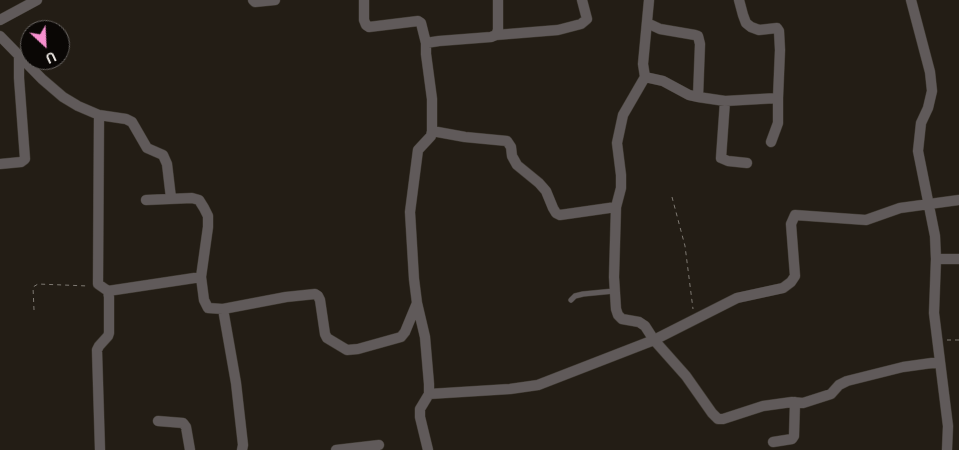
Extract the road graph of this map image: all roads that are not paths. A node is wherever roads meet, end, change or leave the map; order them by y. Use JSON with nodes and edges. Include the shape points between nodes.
{"nodes":[{"id":1,"x":37,"y":0,"type":"edge"},
{"id":2,"x":253,"y":0,"type":"edge"},
{"id":3,"x":275,"y":0,"type":"edge"},
{"id":4,"x":364,"y":0,"type":"edge"},
{"id":5,"x":498,"y":0,"type":"edge"},
{"id":6,"x":582,"y":0,"type":"edge"},
{"id":7,"x":649,"y":0,"type":"edge"},
{"id":8,"x":739,"y":0,"type":"edge"},
{"id":9,"x":911,"y":0,"type":"edge"},
{"id":10,"x":0,"y":20,"type":"edge"},
{"id":11,"x":647,"y":23,"type":"junction"},
{"id":12,"x":496,"y":35,"type":"junction"},
{"id":13,"x":0,"y":36,"type":"edge"},
{"id":14,"x":426,"y":43,"type":"junction"},
{"id":15,"x":19,"y":55,"type":"junction"},
{"id":16,"x":645,"y":77,"type":"junction"},
{"id":17,"x":698,"y":97,"type":"junction"},
{"id":18,"x":778,"y":98,"type":"junction"},
{"id":19,"x":725,"y":101,"type":"junction"},
{"id":20,"x":99,"y":115,"type":"junction"},
{"id":21,"x":432,"y":131,"type":"junction"},
{"id":22,"x":771,"y":142,"type":"dead end"},
{"id":23,"x":747,"y":163,"type":"dead end"},
{"id":24,"x":0,"y":164,"type":"edge"},
{"id":25,"x":171,"y":198,"type":"junction"},
{"id":26,"x":146,"y":200,"type":"dead end"},
{"id":27,"x":959,"y":200,"type":"edge"},
{"id":28,"x":929,"y":203,"type":"junction"},
{"id":29,"x":616,"y":207,"type":"junction"},
{"id":30,"x":936,"y":259,"type":"junction"},
{"id":31,"x":959,"y":259,"type":"edge"},
{"id":32,"x":201,"y":276,"type":"junction"},
{"id":33,"x":104,"y":288,"type":"junction"},
{"id":34,"x":614,"y":291,"type":"junction"},
{"id":35,"x":571,"y":300,"type":"dead end"},
{"id":36,"x":417,"y":303,"type":"junction"},
{"id":37,"x":223,"y":309,"type":"junction"},
{"id":38,"x":654,"y":340,"type":"junction"},
{"id":39,"x":939,"y":362,"type":"junction"},
{"id":40,"x":429,"y":394,"type":"junction"},
{"id":41,"x":795,"y":402,"type":"junction"},
{"id":42,"x":158,"y":422,"type":"dead end"},
{"id":43,"x":773,"y":442,"type":"dead end"},
{"id":44,"x":959,"y":442,"type":"edge"},
{"id":45,"x":379,"y":445,"type":"dead end"},
{"id":46,"x":947,"y":447,"type":"edge"},
{"id":47,"x":100,"y":450,"type":"edge"},
{"id":48,"x":190,"y":450,"type":"edge"},
{"id":49,"x":242,"y":450,"type":"edge"},
{"id":50,"x":336,"y":450,"type":"edge"},
{"id":51,"x":428,"y":450,"type":"edge"}],
"edges":[{"from":1,"to":10,"type":"street"},
{"from":2,"to":3,"type":"street"},
{"from":4,"to":14,"type":"street","via":[[366,25],[418,21]]},
{"from":5,"to":12,"type":"street"},
{"from":6,"to":12,"type":"street","via":[[587,19],[582,24],[558,30]]},
{"from":7,"to":11,"type":"street"},
{"from":8,"to":18,"type":"street","via":[[746,23],[751,27],[758,30],[777,28],[780,50]]},
{"from":9,"to":28,"type":"street","via":[[932,91],[921,123],[918,151]]},
{"from":11,"to":16,"type":"street"},
{"from":11,"to":17,"type":"street","via":[[660,29],[698,36]]},
{"from":12,"to":14,"type":"street"},
{"from":13,"to":15,"type":"street"},
{"from":14,"to":21,"type":"street"},
{"from":15,"to":20,"type":"street","via":[[63,97]]},
{"from":15,"to":24,"type":"street","via":[[25,159]]},
{"from":16,"to":17,"type":"street","via":[[663,81]]},
{"from":16,"to":29,"type":"street","via":[[619,128],[617,143],[622,175]]},
{"from":17,"to":19,"type":"street"},
{"from":18,"to":19,"type":"street"},
{"from":18,"to":22,"type":"street","via":[[778,124]]},
{"from":19,"to":23,"type":"street","via":[[721,158]]},
{"from":20,"to":25,"type":"street","via":[[132,122],[147,148],[163,155]]},
{"from":20,"to":33,"type":"street"},
{"from":21,"to":29,"type":"street","via":[[507,141],[517,165],[546,191],[553,208],[560,215]]},
{"from":21,"to":36,"type":"street","via":[[418,150],[410,212]]},
{"from":25,"to":26,"type":"street"},
{"from":25,"to":32,"type":"street","via":[[199,200],[208,216]]},
{"from":27,"to":28,"type":"street"},
{"from":28,"to":30,"type":"street"},
{"from":28,"to":38,"type":"street","via":[[900,208],[866,220],[795,215],[791,224],[795,269],[791,282],[776,291],[737,298]]},
{"from":29,"to":34,"type":"street"},
{"from":30,"to":31,"type":"street"},
{"from":30,"to":39,"type":"street","via":[[934,313]]},
{"from":32,"to":33,"type":"street"},
{"from":32,"to":37,"type":"street","via":[[205,304],[208,308]]},
{"from":33,"to":47,"type":"street","via":[[109,333],[98,350]]},
{"from":34,"to":35,"type":"lane","via":[[583,294]]},
{"from":34,"to":38,"type":"street","via":[[618,315],[645,326]]},
{"from":36,"to":37,"type":"street","via":[[401,336],[347,350],[325,334],[320,300],[314,294]]},
{"from":36,"to":40,"type":"street","via":[[425,336]]},
{"from":37,"to":49,"type":"street","via":[[236,383]]},
{"from":38,"to":40,"type":"street","via":[[538,385]]},
{"from":38,"to":41,"type":"street","via":[[718,419],[763,406]]},
{"from":39,"to":41,"type":"street","via":[[903,366],[847,381],[831,394],[803,403]]},
{"from":39,"to":46,"type":"street","via":[[948,426]]},
{"from":40,"to":51,"type":"street","via":[[419,412]]},
{"from":41,"to":43,"type":"street","via":[[794,436]]},
{"from":42,"to":48,"type":"street","via":[[183,423]]},
{"from":44,"to":46,"type":"street"},
{"from":45,"to":50,"type":"street"}]}
